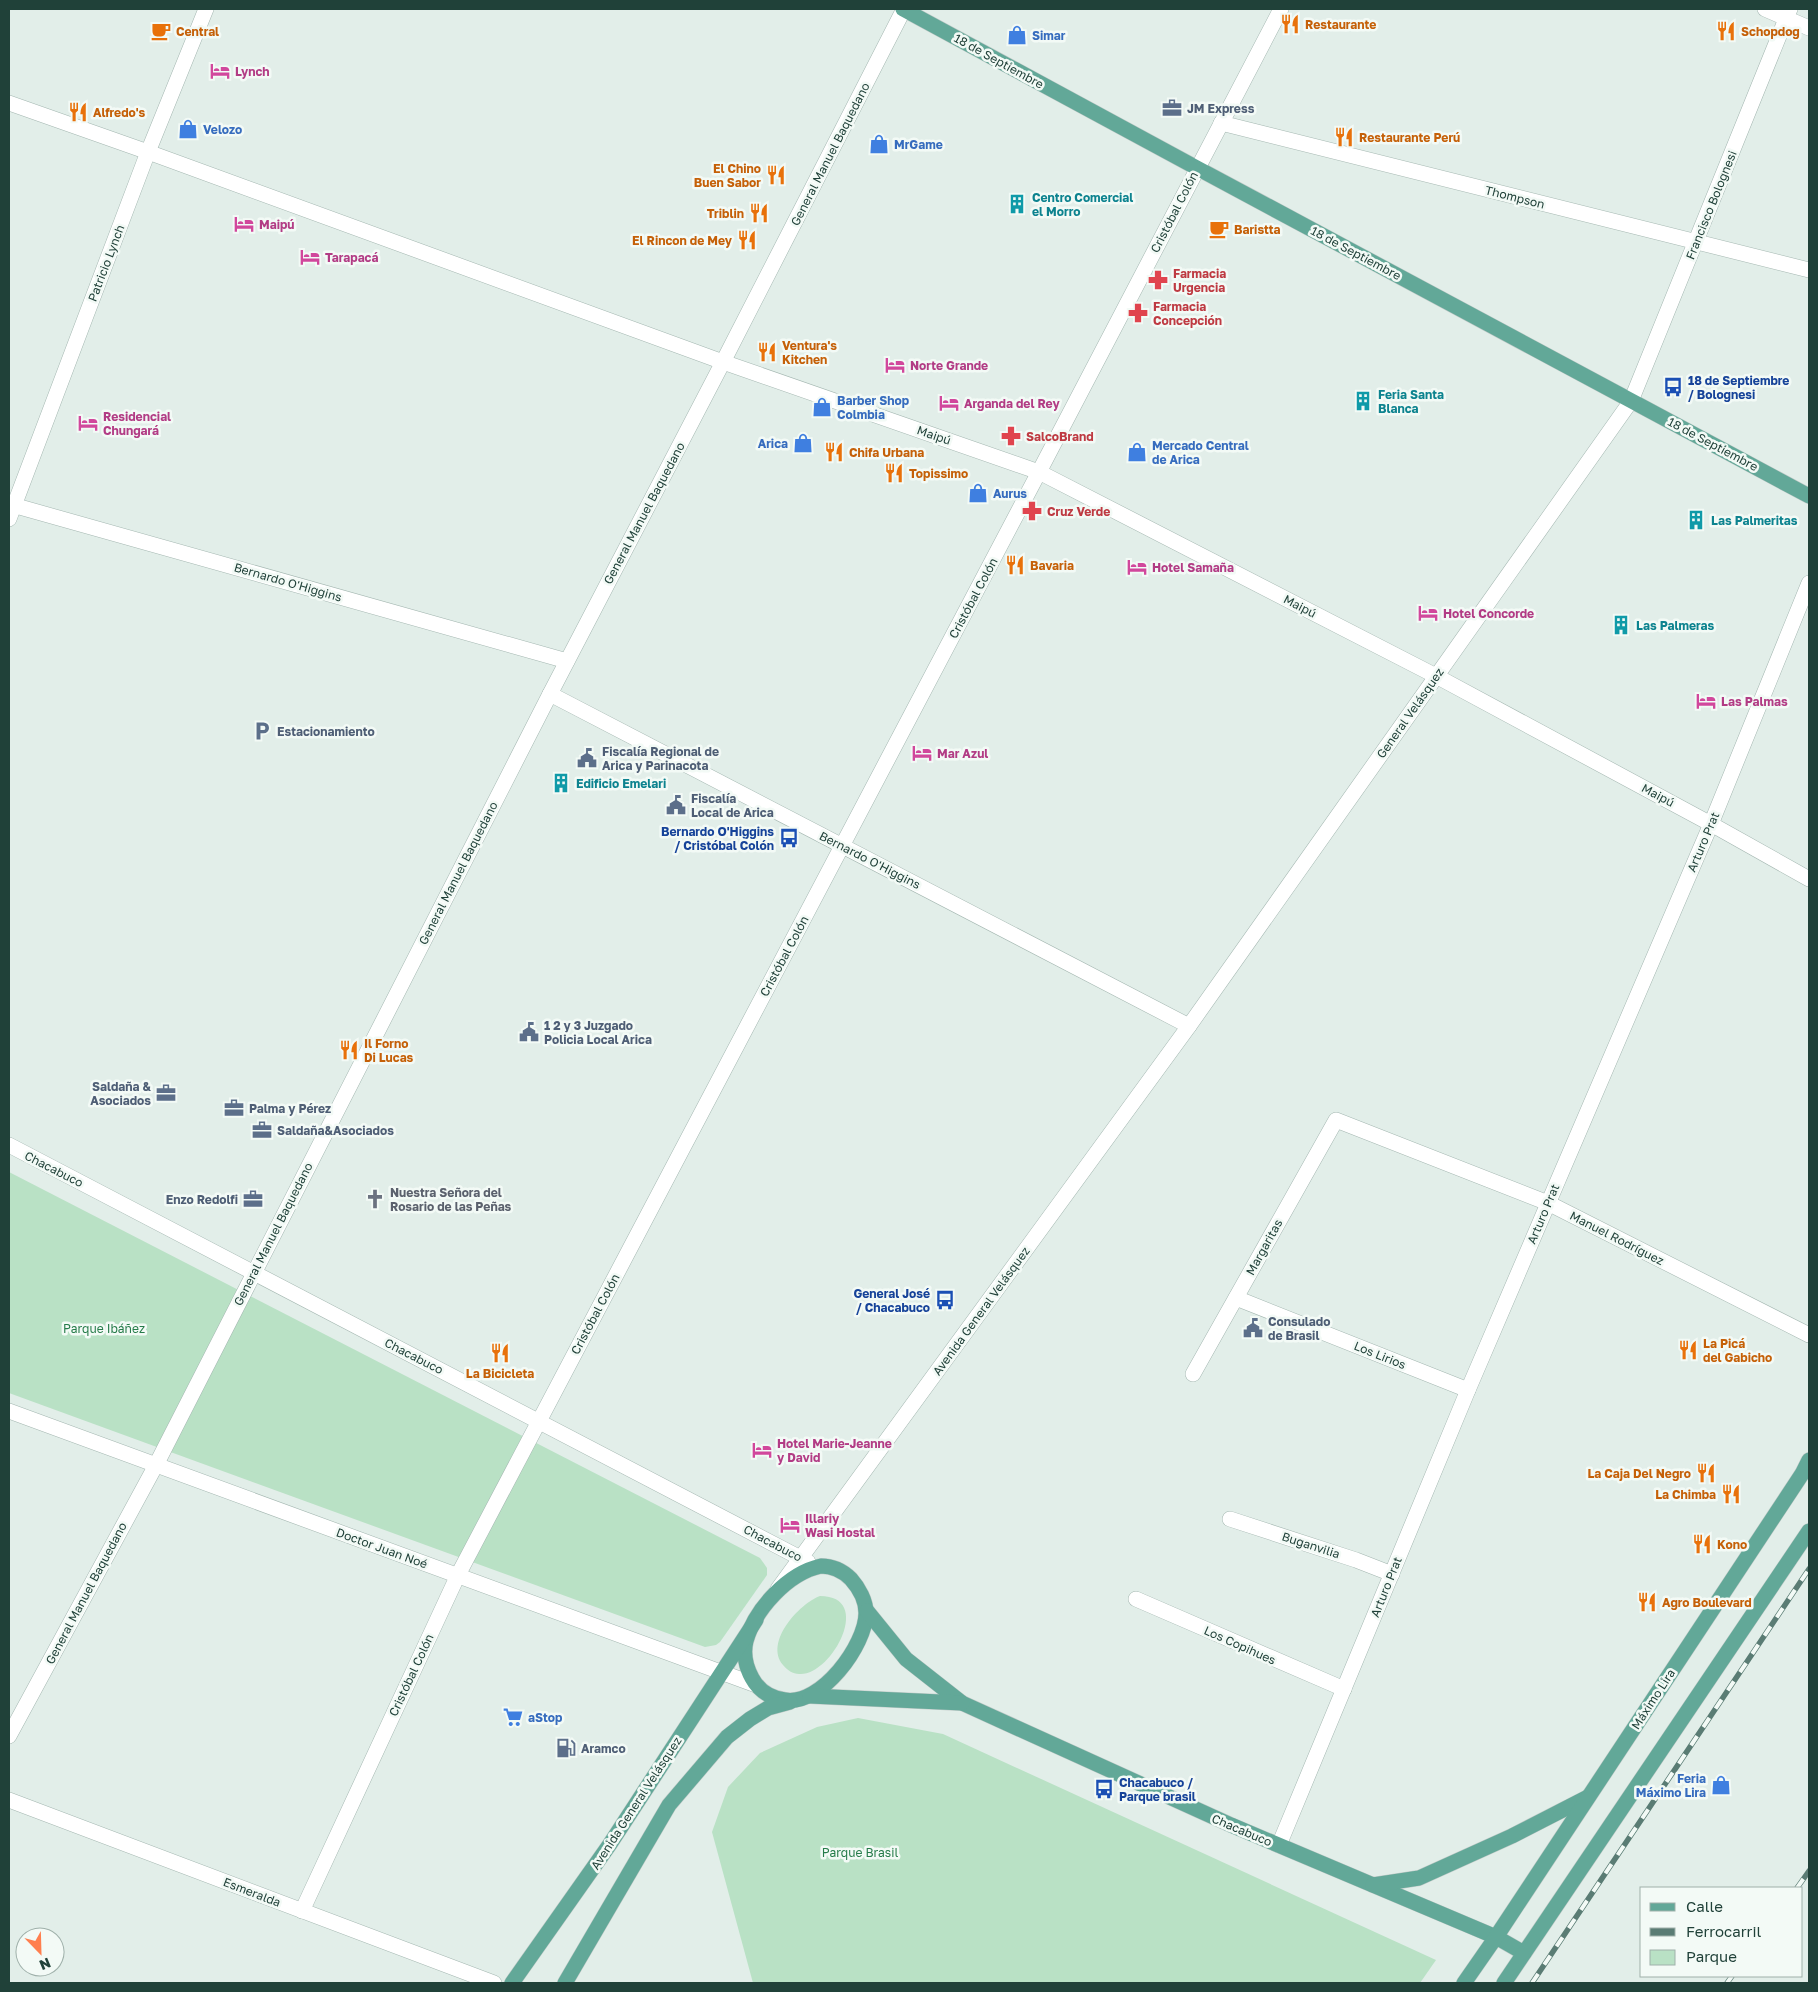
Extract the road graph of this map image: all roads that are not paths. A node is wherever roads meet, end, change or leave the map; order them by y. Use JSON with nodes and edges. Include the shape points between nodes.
{"nodes":[{"id":1,"x":206,"y":9,"type":"edge"},
{"id":2,"x":904,"y":9,"type":"edge"},
{"id":3,"x":1281,"y":9,"type":"edge"},
{"id":4,"x":1765,"y":9,"type":"edge"},
{"id":5,"x":1788,"y":13,"type":"edge"},
{"id":6,"x":1809,"y":28,"type":"edge"},
{"id":7,"x":9,"y":103,"type":"edge"},
{"id":8,"x":1220,"y":124,"type":"junction"},
{"id":9,"x":148,"y":152,"type":"junction"},
{"id":10,"x":1197,"y":168,"type":"junction"},
{"id":11,"x":1696,"y":242,"type":"junction"},
{"id":12,"x":1809,"y":270,"type":"edge"},
{"id":13,"x":723,"y":362,"type":"junction"},
{"id":14,"x":1631,"y":400,"type":"junction"},
{"id":15,"x":1039,"y":472,"type":"junction"},
{"id":16,"x":1809,"y":496,"type":"edge"},
{"id":17,"x":10,"y":509,"type":"edge"},
{"id":18,"x":1809,"y":583,"type":"edge"},
{"id":19,"x":567,"y":661,"type":"junction"},
{"id":20,"x":1436,"y":676,"type":"junction"},
{"id":21,"x":550,"y":694,"type":"junction"},
{"id":22,"x":1711,"y":824,"type":"junction"},
{"id":23,"x":842,"y":846,"type":"junction"},
{"id":24,"x":1809,"y":879,"type":"edge"},
{"id":25,"x":1189,"y":1026,"type":"junction"},
{"id":26,"x":1336,"y":1120,"type":"joint"},
{"id":27,"x":9,"y":1145,"type":"edge"},
{"id":28,"x":1548,"y":1203,"type":"junction"},
{"id":29,"x":254,"y":1273,"type":"junction"},
{"id":30,"x":1236,"y":1298,"type":"junction"},
{"id":31,"x":1809,"y":1335,"type":"edge"},
{"id":32,"x":1192,"y":1374,"type":"dead end"},
{"id":33,"x":1468,"y":1390,"type":"junction"},
{"id":34,"x":9,"y":1411,"type":"edge"},
{"id":35,"x":538,"y":1421,"type":"junction"},
{"id":36,"x":1809,"y":1460,"type":"edge"},
{"id":37,"x":156,"y":1465,"type":"junction"},
{"id":38,"x":1230,"y":1519,"type":"dead end"},
{"id":39,"x":1809,"y":1531,"type":"edge"},
{"id":40,"x":800,"y":1557,"type":"junction"},
{"id":41,"x":819,"y":1567,"type":"junction"},
{"id":42,"x":1392,"y":1574,"type":"junction"},
{"id":43,"x":458,"y":1575,"type":"junction"},
{"id":44,"x":772,"y":1596,"type":"junction"},
{"id":45,"x":1136,"y":1599,"type":"dead end"},
{"id":46,"x":866,"y":1611,"type":"junction"},
{"id":47,"x":756,"y":1620,"type":"junction"},
{"id":48,"x":722,"y":1673,"type":"junction"},
{"id":49,"x":756,"y":1685,"type":"junction"},
{"id":50,"x":1344,"y":1689,"type":"junction"},
{"id":51,"x":808,"y":1697,"type":"junction"},
{"id":52,"x":962,"y":1703,"type":"junction"},
{"id":53,"x":9,"y":1736,"type":"edge"},
{"id":54,"x":1590,"y":1796,"type":"junction"},
{"id":55,"x":9,"y":1800,"type":"edge"},
{"id":56,"x":1279,"y":1845,"type":"junction"},
{"id":57,"x":1372,"y":1886,"type":"junction"},
{"id":58,"x":302,"y":1911,"type":"junction"},
{"id":59,"x":1496,"y":1938,"type":"junction"},
{"id":60,"x":1524,"y":1953,"type":"junction"},
{"id":61,"x":494,"y":1983,"type":"edge"},
{"id":62,"x":512,"y":1983,"type":"edge"},
{"id":63,"x":565,"y":1983,"type":"edge"},
{"id":64,"x":1464,"y":1983,"type":"edge"},
{"id":65,"x":1504,"y":1983,"type":"edge"}],
"edges":[{"from":1,"to":9,"type":"street","name":"Patricio Lynch"},
{"from":2,"to":10,"type":"main road","name":"18 de Septiembre"},
{"from":2,"to":13,"type":"street","name":"General Manuel Baquedano"},
{"from":3,"to":8,"type":"street","name":"Cristóbal Colón"},
{"from":4,"to":5,"type":"street"},
{"from":5,"to":6,"type":"street"},
{"from":5,"to":11,"type":"street","name":"Francisco Bolognesi"},
{"from":7,"to":9,"type":"street","name":"Maipú"},
{"from":8,"to":10,"type":"street","name":"Cristóbal Colón"},
{"from":8,"to":11,"type":"street","name":"Thompson"},
{"from":9,"to":13,"type":"street","name":"Maipú"},
{"from":9,"to":17,"type":"street","name":"Patricio Lynch"},
{"from":10,"to":14,"type":"main road","name":"18 de Septiembre"},
{"from":10,"to":15,"type":"street","name":"Cristóbal Colón"},
{"from":11,"to":12,"type":"street","name":"Thompson"},
{"from":11,"to":14,"type":"street","name":"Francisco Bolognesi"},
{"from":13,"to":15,"type":"street","name":"Maipú"},
{"from":13,"to":19,"type":"street","name":"General Manuel Baquedano"},
{"from":14,"to":16,"type":"main road","name":"18 de Septiembre"},
{"from":14,"to":20,"type":"street","name":"General Velásquez"},
{"from":15,"to":20,"type":"street","name":"Maipú"},
{"from":15,"to":23,"type":"street","name":"Cristóbal Colón"},
{"from":17,"to":19,"type":"street","name":"Bernardo O'Higgins"},
{"from":18,"to":22,"type":"street","name":"Arturo Prat"},
{"from":19,"to":21,"type":"street","name":"General Manuel Baquedano"},
{"from":20,"to":22,"type":"street","name":"Maipú"},
{"from":20,"to":25,"type":"street","name":"General Velásquez"},
{"from":21,"to":23,"type":"street","name":"Bernardo O'Higgins"},
{"from":21,"to":29,"type":"street","name":"General Manuel Baquedano"},
{"from":22,"to":24,"type":"street","name":"Maipú"},
{"from":22,"to":28,"type":"street","name":"Arturo Prat"},
{"from":23,"to":25,"type":"street","name":"Bernardo O'Higgins"},
{"from":23,"to":35,"type":"street","name":"Cristóbal Colón"},
{"from":25,"to":40,"type":"street","name":"Avenida General Velásquez"},
{"from":26,"to":28,"type":"street","name":"Manuel Rodríguez"},
{"from":26,"to":30,"type":"street","name":"Margaritas"},
{"from":27,"to":29,"type":"street","name":"Chacabuco"},
{"from":28,"to":31,"type":"street","name":"Manuel Rodríguez"},
{"from":28,"to":33,"type":"street","name":"Arturo Prat"},
{"from":29,"to":35,"type":"street","name":"Chacabuco"},
{"from":29,"to":37,"type":"street","name":"General Manuel Baquedano"},
{"from":30,"to":32,"type":"street","name":"Margaritas"},
{"from":30,"to":33,"type":"street","name":"Los Lirios"},
{"from":33,"to":42,"type":"street","name":"Arturo Prat"},
{"from":34,"to":37,"type":"street","name":"Doctor Juan Noé"},
{"from":35,"to":40,"type":"street","name":"Chacabuco"},
{"from":35,"to":43,"type":"street","name":"Cristóbal Colón"},
{"from":36,"to":54,"type":"main road","name":"Máximo Lira"},
{"from":37,"to":43,"type":"street","name":"Doctor Juan Noé"},
{"from":37,"to":53,"type":"street","name":"General Manuel Baquedano"},
{"from":38,"to":42,"type":"street","name":"Buganvilia"},
{"from":39,"to":60,"type":"main road"},
{"from":40,"to":41,"type":"street","name":"Chacabuco"},
{"from":40,"to":44,"type":"street","name":"Avenida General Velásquez"},
{"from":41,"to":44,"type":"main road","via":[[793,1577]]},
{"from":41,"to":46,"type":"main road","via":[[832,1567],[850,1578],[858,1587]]},
{"from":42,"to":50,"type":"street","name":"Arturo Prat"},
{"from":43,"to":48,"type":"street","name":"Doctor Juan Noé"},
{"from":43,"to":58,"type":"street","name":"Cristóbal Colón"},
{"from":44,"to":47,"type":"main road"},
{"from":45,"to":50,"type":"street","name":"Los Copihues"},
{"from":46,"to":51,"type":"main road","via":[[866,1623],[844,1665],[829,1684]]},
{"from":46,"to":52,"type":"main road","name":"Chacabuco","via":[[906,1659]]},
{"from":47,"to":48,"type":"main road","name":"Avenida General Velásquez"},
{"from":47,"to":49,"type":"main road","via":[[746,1641],[745,1654],[748,1670]]},
{"from":48,"to":49,"type":"street","name":"Doctor Juan Noé"},
{"from":48,"to":62,"type":"main road","name":"Avenida General Velásquez","via":[[610,1844]]},
{"from":49,"to":51,"type":"main road","via":[[767,1694],[789,1701]]},
{"from":50,"to":56,"type":"street","name":"Arturo Prat"},
{"from":51,"to":52,"type":"main road","name":"Chacabuco"},
{"from":51,"to":63,"type":"main road","via":[[768,1708],[727,1737],[670,1805]]},
{"from":52,"to":56,"type":"main road","name":"Chacabuco"},
{"from":54,"to":57,"type":"main road","via":[[1419,1878]]},
{"from":54,"to":59,"type":"main road","name":"Máximo Lira"},
{"from":55,"to":58,"type":"street","name":"Esmeralda"},
{"from":56,"to":57,"type":"main road","name":"Chacabuco"},
{"from":57,"to":59,"type":"main road","name":"Chacabuco"},
{"from":58,"to":61,"type":"street","name":"Esmeralda"},
{"from":59,"to":60,"type":"main road","name":"Chacabuco"},
{"from":59,"to":64,"type":"main road","name":"Máximo Lira"},
{"from":60,"to":65,"type":"main road"}]}
